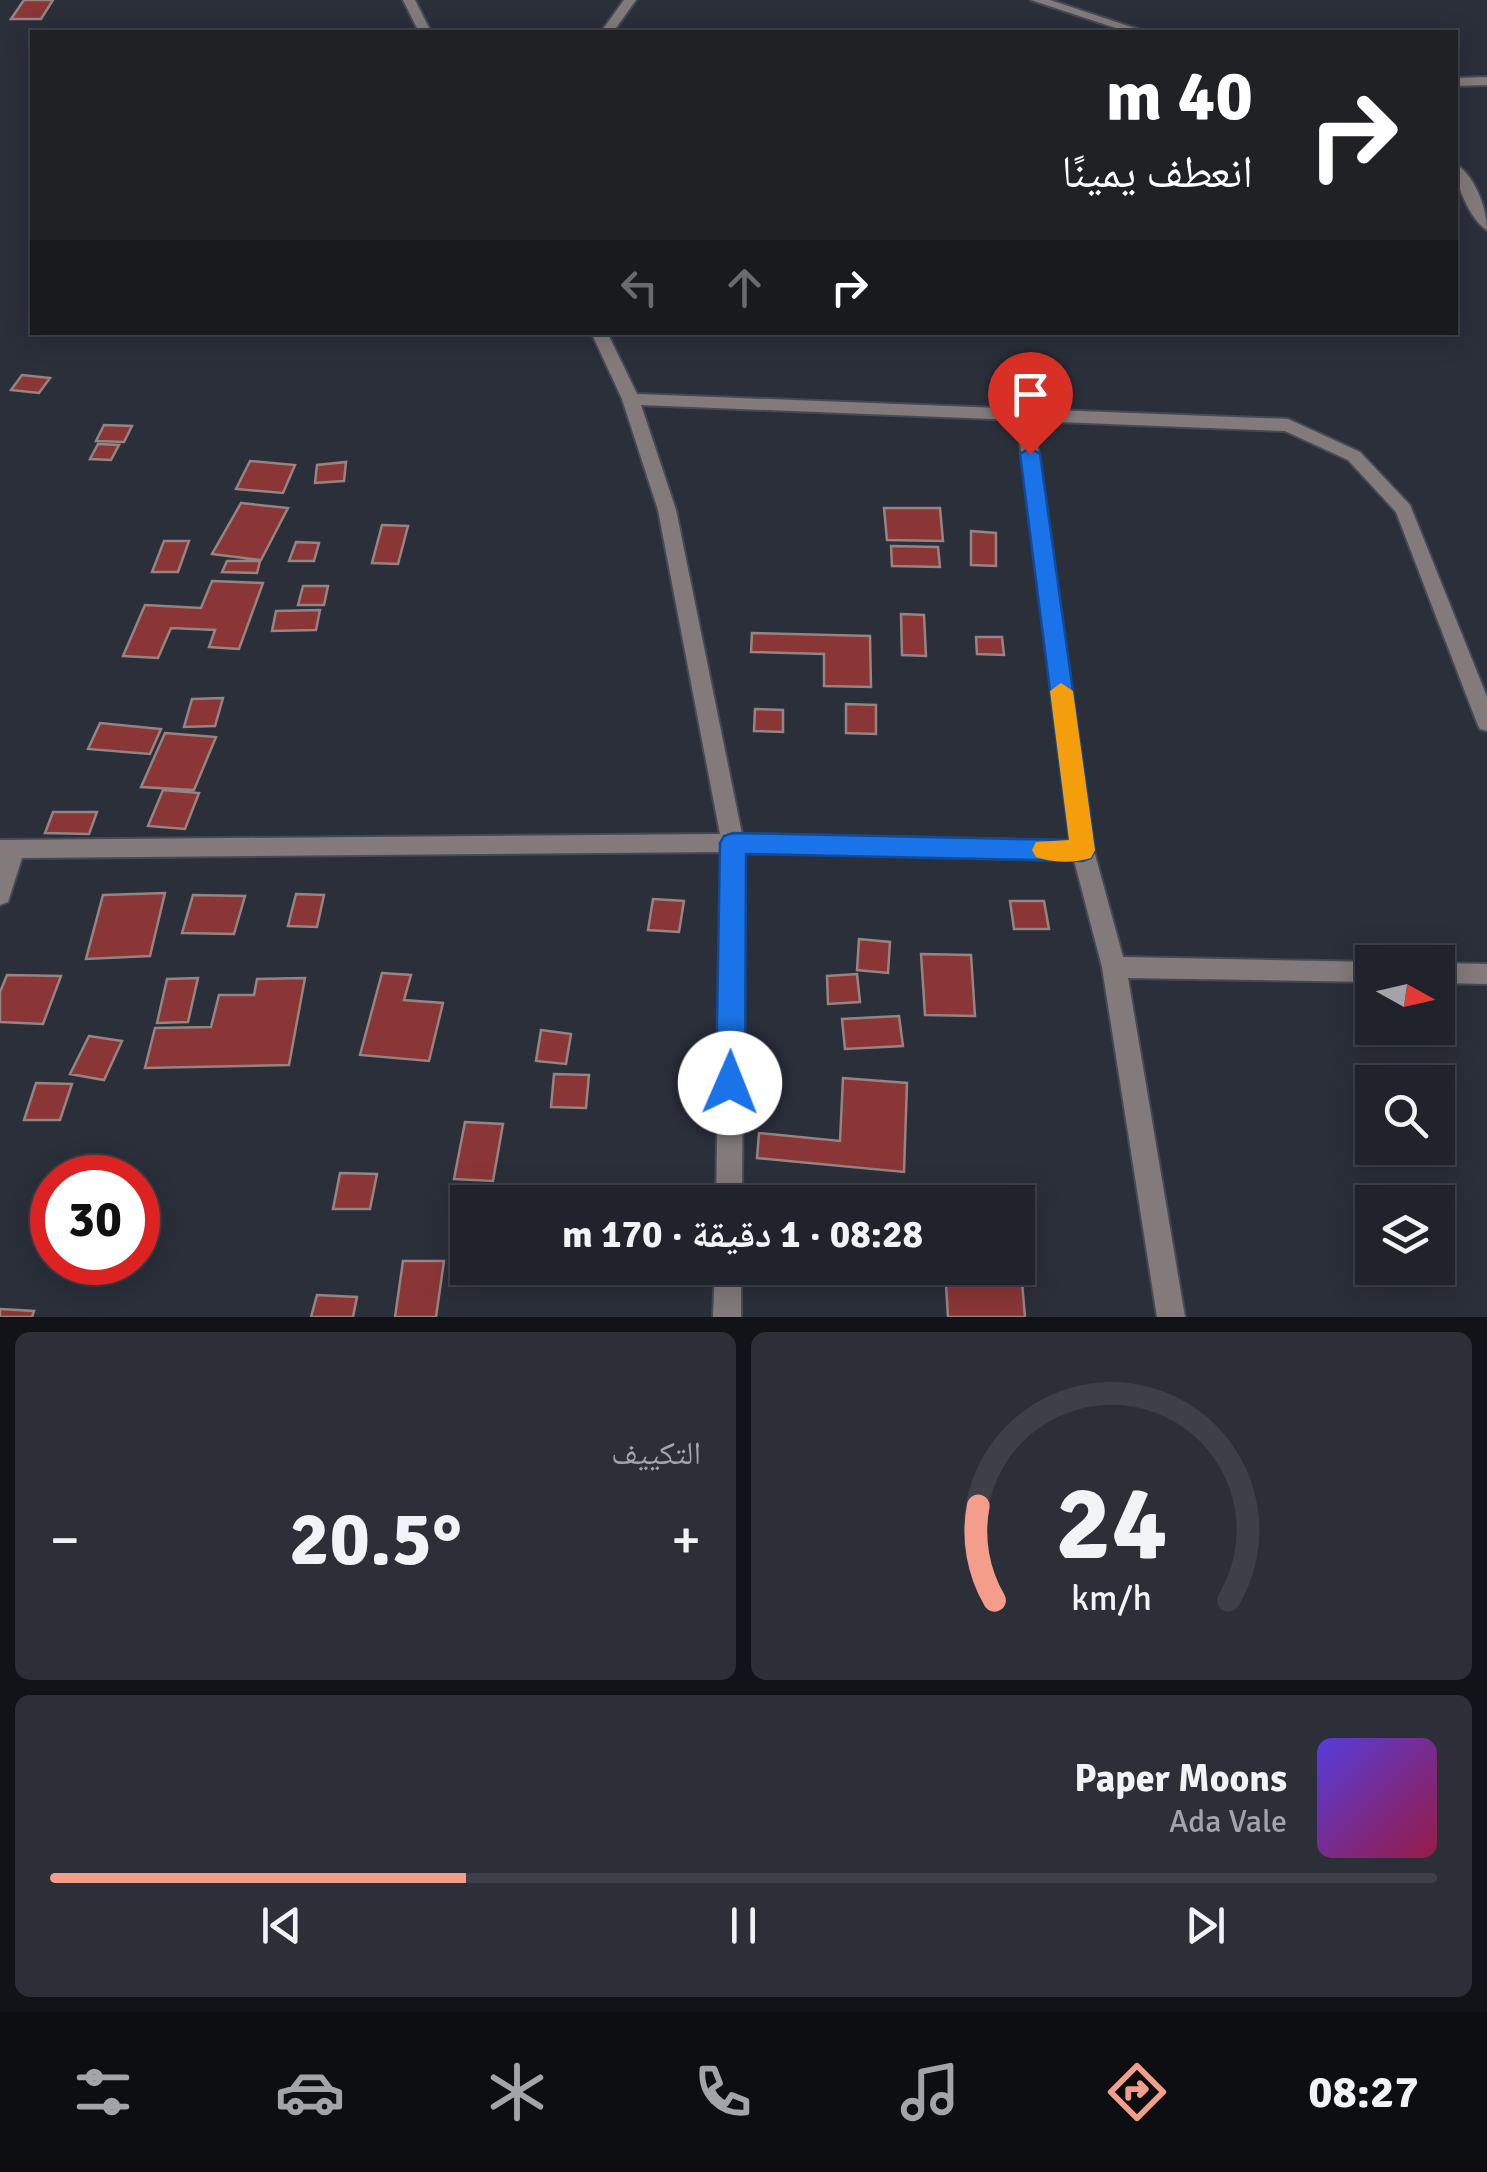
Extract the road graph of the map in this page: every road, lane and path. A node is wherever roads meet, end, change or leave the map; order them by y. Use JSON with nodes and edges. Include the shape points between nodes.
{"nodes":[{"id":1,"x":409,"y":0,"type":"edge"},
{"id":2,"x":630,"y":0,"type":"edge"},
{"id":3,"x":1037,"y":0,"type":"edge"},
{"id":4,"x":423,"y":30,"type":"edge"},
{"id":5,"x":608,"y":30,"type":"edge"},
{"id":6,"x":1134,"y":30,"type":"edge"},
{"id":7,"x":1487,"y":81,"type":"edge"},
{"id":8,"x":1458,"y":82,"type":"edge"},
{"id":9,"x":1458,"y":173,"type":"edge"},
{"id":10,"x":1487,"y":225,"type":"edge"},
{"id":11,"x":600,"y":335,"type":"edge"},
{"id":12,"x":631,"y":399,"type":"junction"},
{"id":13,"x":1025,"y":414,"type":"junction"},
{"id":14,"x":1464,"y":666,"type":"junction"},
{"id":15,"x":1487,"y":666,"type":"edge"},
{"id":16,"x":1487,"y":723,"type":"edge"},
{"id":17,"x":733,"y":843,"type":"junction"},
{"id":18,"x":7,"y":849,"type":"edge"},
{"id":19,"x":1082,"y":850,"type":"junction"},
{"id":20,"x":0,"y":895,"type":"edge"},
{"id":21,"x":1114,"y":968,"type":"junction"},
{"id":22,"x":1355,"y":972,"type":"edge"},
{"id":23,"x":1455,"y":973,"type":"edge"},
{"id":24,"x":1487,"y":974,"type":"edge"},
{"id":25,"x":729,"y":1185,"type":"edge"},
{"id":26,"x":728,"y":1285,"type":"edge"},
{"id":27,"x":727,"y":1317,"type":"edge"},
{"id":28,"x":1170,"y":1317,"type":"edge"}],
"edges":[{"from":1,"to":4,"type":"street"},
{"from":2,"to":5,"type":"street"},
{"from":3,"to":6,"type":"street"},
{"from":7,"to":8,"type":"street"},
{"from":9,"to":10,"type":"street"},
{"from":11,"to":12,"type":"street"},
{"from":12,"to":13,"type":"street"},
{"from":12,"to":17,"type":"street","via":[[667,510]]},
{"from":13,"to":14,"type":"street","via":[[1288,425],[1354,456],[1404,509]]},
{"from":13,"to":19,"type":"street"},
{"from":14,"to":15,"type":"street"},
{"from":14,"to":16,"type":"street"},
{"from":17,"to":18,"type":"street"},
{"from":17,"to":19,"type":"street"},
{"from":17,"to":25,"type":"street"},
{"from":18,"to":20,"type":"street"},
{"from":19,"to":21,"type":"street"},
{"from":21,"to":22,"type":"street"},
{"from":21,"to":28,"type":"street"},
{"from":23,"to":24,"type":"street"},
{"from":26,"to":27,"type":"street"}]}
